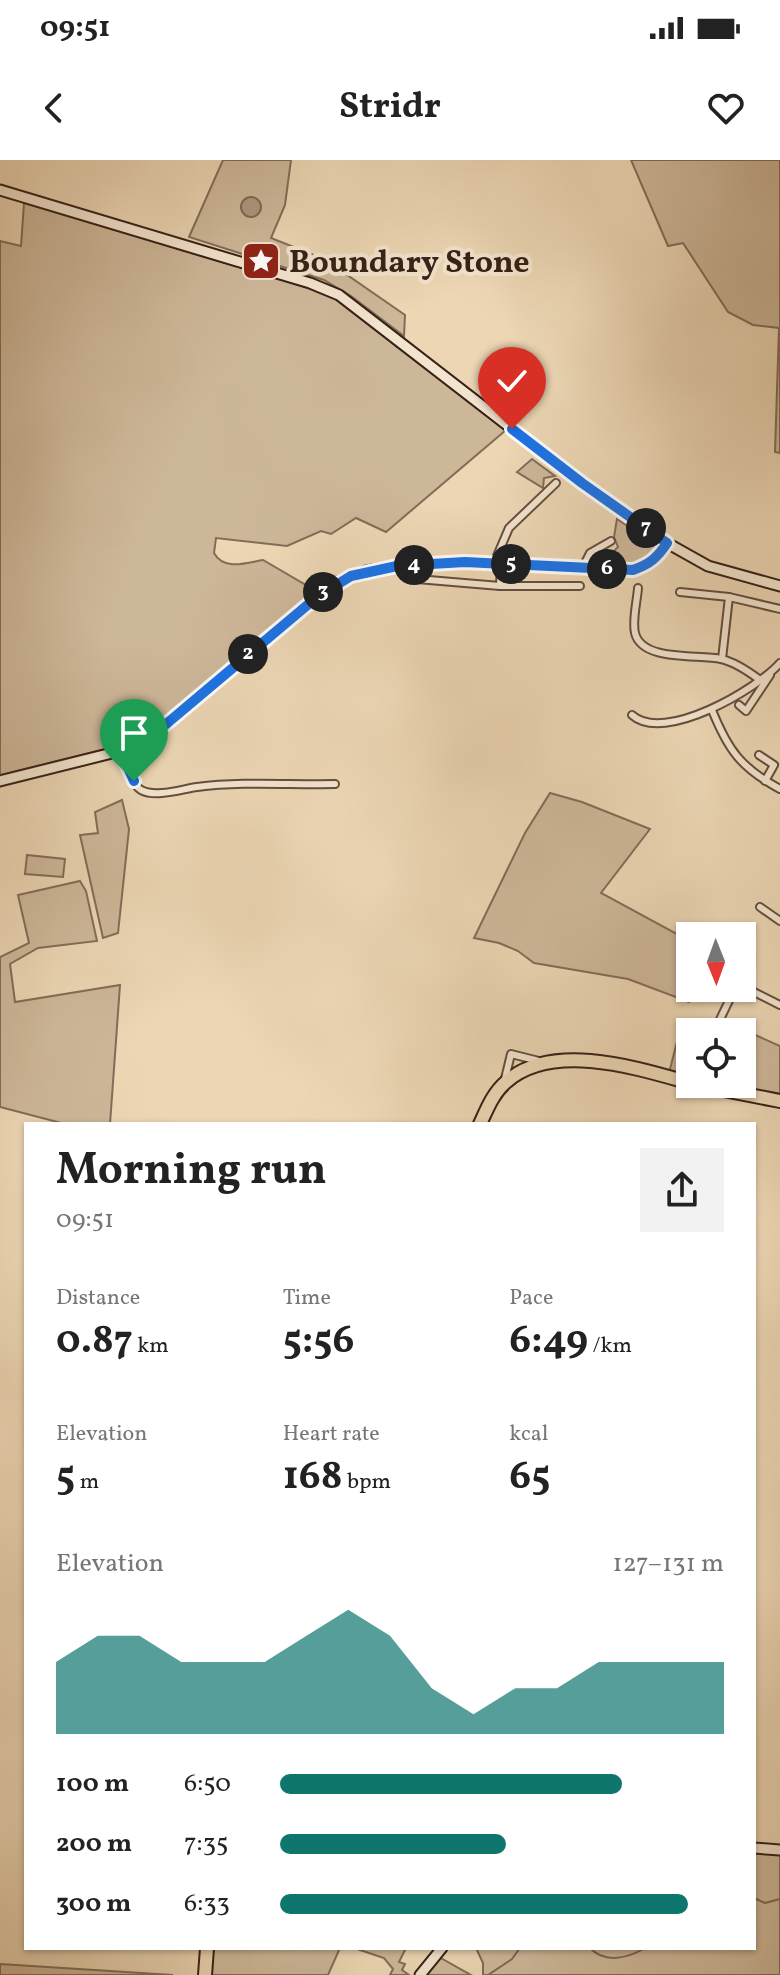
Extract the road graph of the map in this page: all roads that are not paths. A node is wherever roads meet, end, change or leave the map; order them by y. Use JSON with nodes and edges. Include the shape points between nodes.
{"nodes":[{"id":1,"x":0,"y":190,"type":"edge"},
{"id":2,"x":556,"y":483,"type":"dead end"},
{"id":3,"x":611,"y":541,"type":"dead end"},
{"id":4,"x":667,"y":543,"type":"junction"},
{"id":5,"x":498,"y":563,"type":"junction"},
{"id":6,"x":583,"y":567,"type":"junction"},
{"id":7,"x":417,"y":579,"type":"dead end"},
{"id":8,"x":500,"y":586,"type":"junction"},
{"id":9,"x":580,"y":586,"type":"dead end"},
{"id":10,"x":780,"y":586,"type":"edge"},
{"id":11,"x":638,"y":588,"type":"dead end"},
{"id":12,"x":680,"y":592,"type":"dead end"},
{"id":13,"x":729,"y":597,"type":"junction"},
{"id":14,"x":780,"y":609,"type":"edge"},
{"id":15,"x":722,"y":659,"type":"junction"},
{"id":16,"x":780,"y":663,"type":"edge"},
{"id":17,"x":771,"y":673,"type":"junction"},
{"id":18,"x":760,"y":680,"type":"junction"},
{"id":19,"x":739,"y":705,"type":"dead end"},
{"id":20,"x":712,"y":710,"type":"junction"},
{"id":21,"x":632,"y":715,"type":"dead end"},
{"id":22,"x":121,"y":752,"type":"junction"},
{"id":23,"x":759,"y":755,"type":"dead end"},
{"id":24,"x":0,"y":781,"type":"edge"},
{"id":25,"x":765,"y":781,"type":"junction"},
{"id":26,"x":335,"y":784,"type":"dead end"},
{"id":27,"x":780,"y":789,"type":"edge"},
{"id":28,"x":760,"y":907,"type":"dead end"},
{"id":29,"x":780,"y":921,"type":"edge"},
{"id":30,"x":756,"y":993,"type":"edge"},
{"id":31,"x":780,"y":1005,"type":"edge"},
{"id":32,"x":543,"y":1062,"type":"junction"},
{"id":33,"x":676,"y":1080,"type":"edge"},
{"id":34,"x":504,"y":1083,"type":"junction"},
{"id":35,"x":756,"y":1096,"type":"edge"},
{"id":36,"x":780,"y":1101,"type":"edge"},
{"id":37,"x":481,"y":1122,"type":"edge"},
{"id":38,"x":756,"y":1848,"type":"edge"},
{"id":39,"x":780,"y":1850,"type":"edge"},
{"id":40,"x":207,"y":1950,"type":"edge"},
{"id":41,"x":440,"y":1950,"type":"edge"},
{"id":42,"x":205,"y":1975,"type":"edge"},
{"id":43,"x":420,"y":1975,"type":"edge"}],
"edges":[{"from":1,"to":4,"type":"main road","via":[[339,295]]},
{"from":2,"to":5,"type":"street","via":[[509,528]]},
{"from":3,"to":6,"type":"street","via":[[590,553]]},
{"from":4,"to":6,"type":"main road","via":[[648,565],[633,570]]},
{"from":4,"to":10,"type":"main road","via":[[708,566]]},
{"from":5,"to":6,"type":"main road"},
{"from":5,"to":8,"type":"street"},
{"from":5,"to":22,"type":"main road","via":[[397,566],[338,582],[165,725]]},
{"from":7,"to":8,"type":"street"},
{"from":8,"to":9,"type":"street"},
{"from":11,"to":15,"type":"street","via":[[635,634],[641,645],[655,652]]},
{"from":12,"to":13,"type":"street"},
{"from":13,"to":14,"type":"street"},
{"from":13,"to":15,"type":"street"},
{"from":15,"to":18,"type":"street"},
{"from":16,"to":17,"type":"street"},
{"from":17,"to":18,"type":"street"},
{"from":17,"to":19,"type":"street","via":[[746,711]]},
{"from":18,"to":20,"type":"street"},
{"from":20,"to":21,"type":"street","via":[[663,722]]},
{"from":20,"to":25,"type":"street","via":[[724,742]]},
{"from":22,"to":24,"type":"main road"},
{"from":22,"to":26,"type":"street","via":[[134,781],[145,791],[224,784]]},
{"from":23,"to":25,"type":"street","via":[[774,765]]},
{"from":25,"to":27,"type":"street"},
{"from":28,"to":29,"type":"street"},
{"from":30,"to":31,"type":"street"},
{"from":32,"to":33,"type":"highway","via":[[601,1064]]},
{"from":32,"to":34,"type":"highway"},
{"from":32,"to":34,"type":"street","via":[[511,1054]]},
{"from":34,"to":37,"type":"highway"},
{"from":35,"to":36,"type":"highway"},
{"from":38,"to":39,"type":"main road"},
{"from":40,"to":42,"type":"highway"},
{"from":41,"to":43,"type":"main road"}]}
